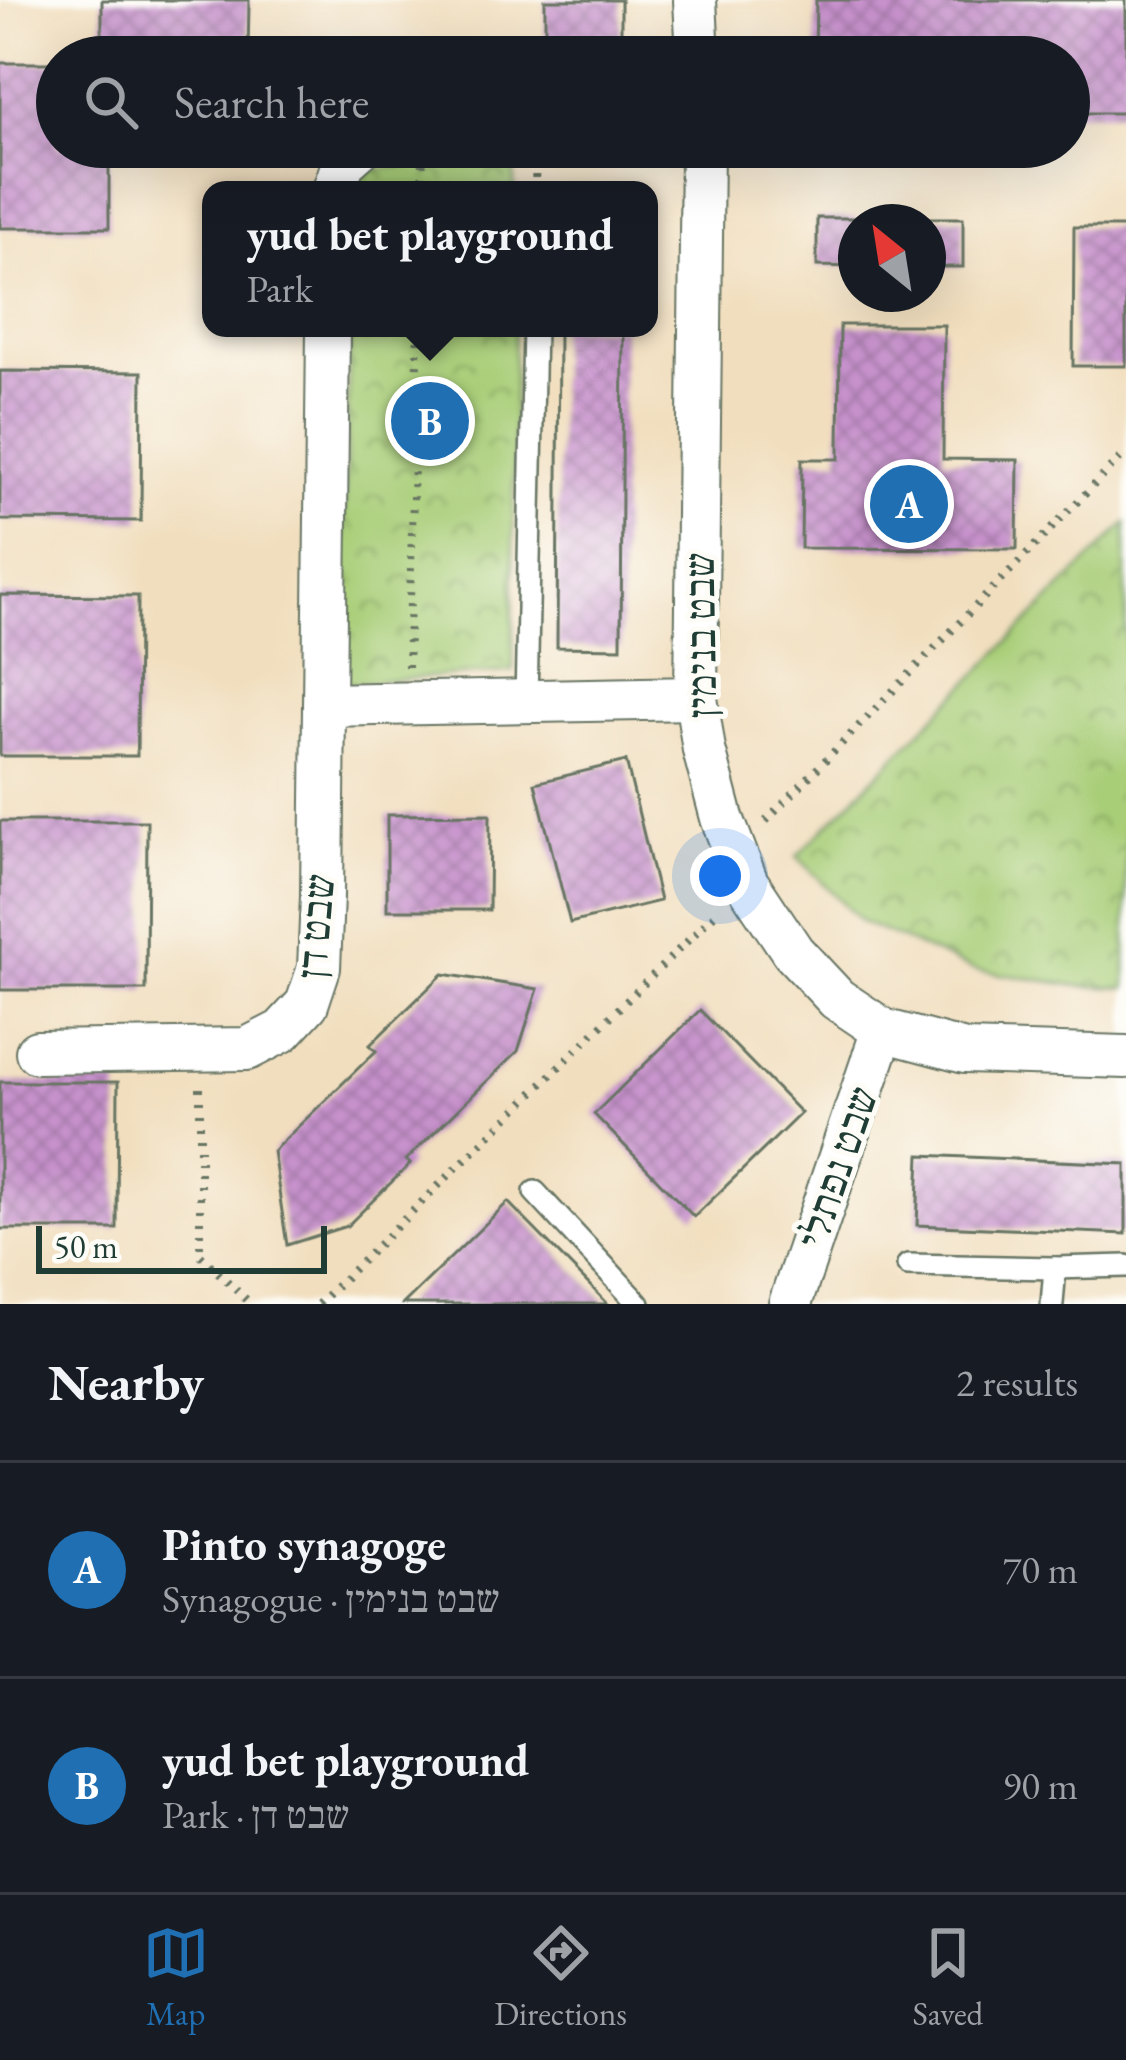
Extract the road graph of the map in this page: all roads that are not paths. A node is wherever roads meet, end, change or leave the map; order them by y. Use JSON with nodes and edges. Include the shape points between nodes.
{"nodes":[{"id":1,"x":695,"y":0,"type":"edge"},
{"id":2,"x":697,"y":36,"type":"edge"},
{"id":3,"x":702,"y":168,"type":"edge"},
{"id":4,"x":328,"y":337,"type":"edge"},
{"id":5,"x":534,"y":337,"type":"edge"},
{"id":6,"x":696,"y":698,"type":"junction"},
{"id":7,"x":526,"y":701,"type":"junction"},
{"id":8,"x":324,"y":705,"type":"junction"},
{"id":9,"x":883,"y":1030,"type":"junction"},
{"id":10,"x":37,"y":1052,"type":"dead end"},
{"id":11,"x":1126,"y":1057,"type":"edge"},
{"id":12,"x":535,"y":1192,"type":"dead end"},
{"id":13,"x":908,"y":1265,"type":"dead end"},
{"id":14,"x":1126,"y":1266,"type":"edge"},
{"id":15,"x":1055,"y":1268,"type":"junction"},
{"id":16,"x":639,"y":1304,"type":"edge"},
{"id":17,"x":790,"y":1304,"type":"edge"},
{"id":18,"x":1052,"y":1304,"type":"edge"}],
"edges":[{"from":1,"to":2,"type":"street"},
{"from":3,"to":6,"type":"street","name":"שבט בנימין"},
{"from":4,"to":8,"type":"street","name":"שבט דן"},
{"from":5,"to":7,"type":"lane"},
{"from":6,"to":7,"type":"street"},
{"from":6,"to":9,"type":"street","name":"שבט בנימין","via":[[741,868],[793,952],[837,999]]},
{"from":7,"to":8,"type":"street"},
{"from":8,"to":10,"type":"street","name":"שבט דן","via":[[319,968],[307,1004],[282,1031],[247,1049]]},
{"from":9,"to":11,"type":"street","name":"שבט בנימין","via":[[965,1052]]},
{"from":9,"to":17,"type":"street","name":"שבט נפתלי"},
{"from":12,"to":16,"type":"lane"},
{"from":13,"to":15,"type":"lane"},
{"from":14,"to":15,"type":"lane"},
{"from":15,"to":18,"type":"lane"}]}
